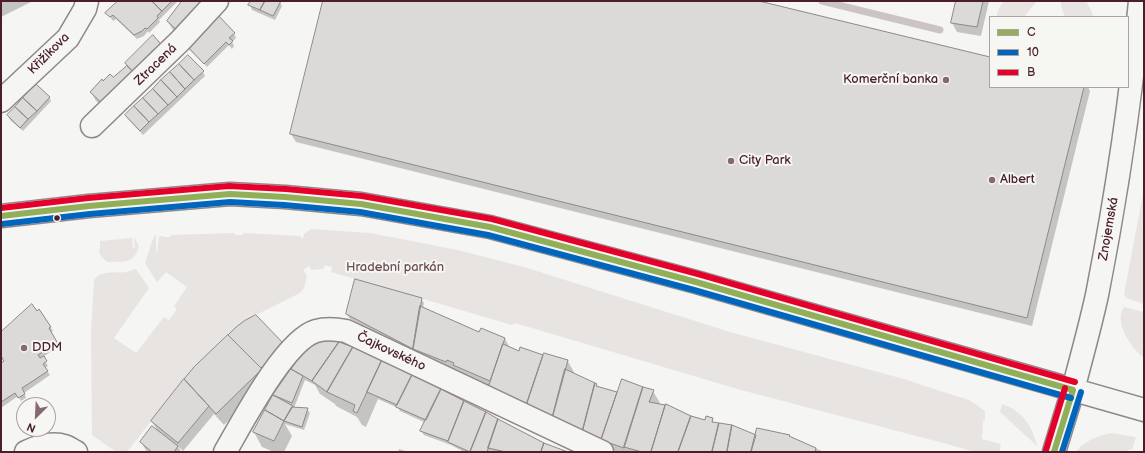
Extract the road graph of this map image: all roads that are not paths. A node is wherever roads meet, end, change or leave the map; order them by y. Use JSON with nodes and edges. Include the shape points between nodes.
{"nodes":[{"id":1,"x":88,"y":1,"type":"edge"},
{"id":2,"x":217,"y":1,"type":"edge"},
{"id":3,"x":1140,"y":1,"type":"edge"},
{"id":4,"x":1,"y":101,"type":"edge"},
{"id":5,"x":92,"y":126,"type":"dead end"},
{"id":6,"x":1,"y":216,"type":"edge"},
{"id":7,"x":1074,"y":390,"type":"junction"},
{"id":8,"x":1144,"y":410,"type":"edge"},
{"id":9,"x":595,"y":451,"type":"edge"},
{"id":10,"x":26,"y":452,"type":"edge"},
{"id":11,"x":76,"y":452,"type":"edge"},
{"id":12,"x":225,"y":452,"type":"edge"},
{"id":13,"x":1054,"y":452,"type":"edge"}],
"edges":[{"from":1,"to":4,"type":"main road","name":"Křižíkova","via":[[68,38]]},
{"from":2,"to":5,"type":"main road","name":"Ztracená","via":[[181,40]]},
{"from":3,"to":7,"type":"main road","name":"Znojemská","via":[[1124,142],[1098,288]]},
{"from":6,"to":7,"type":"main road","via":[[230,194],[362,204],[490,227],[696,282]]},
{"from":7,"to":8,"type":"main road"},
{"from":7,"to":13,"type":"main road","name":"Znojemská"},
{"from":9,"to":12,"type":"main road","name":"Čajkovského","via":[[346,331],[332,329],[316,331],[297,342],[268,379]]},
{"from":10,"to":11,"type":"main road","via":[[45,446],[63,445]]}]}
